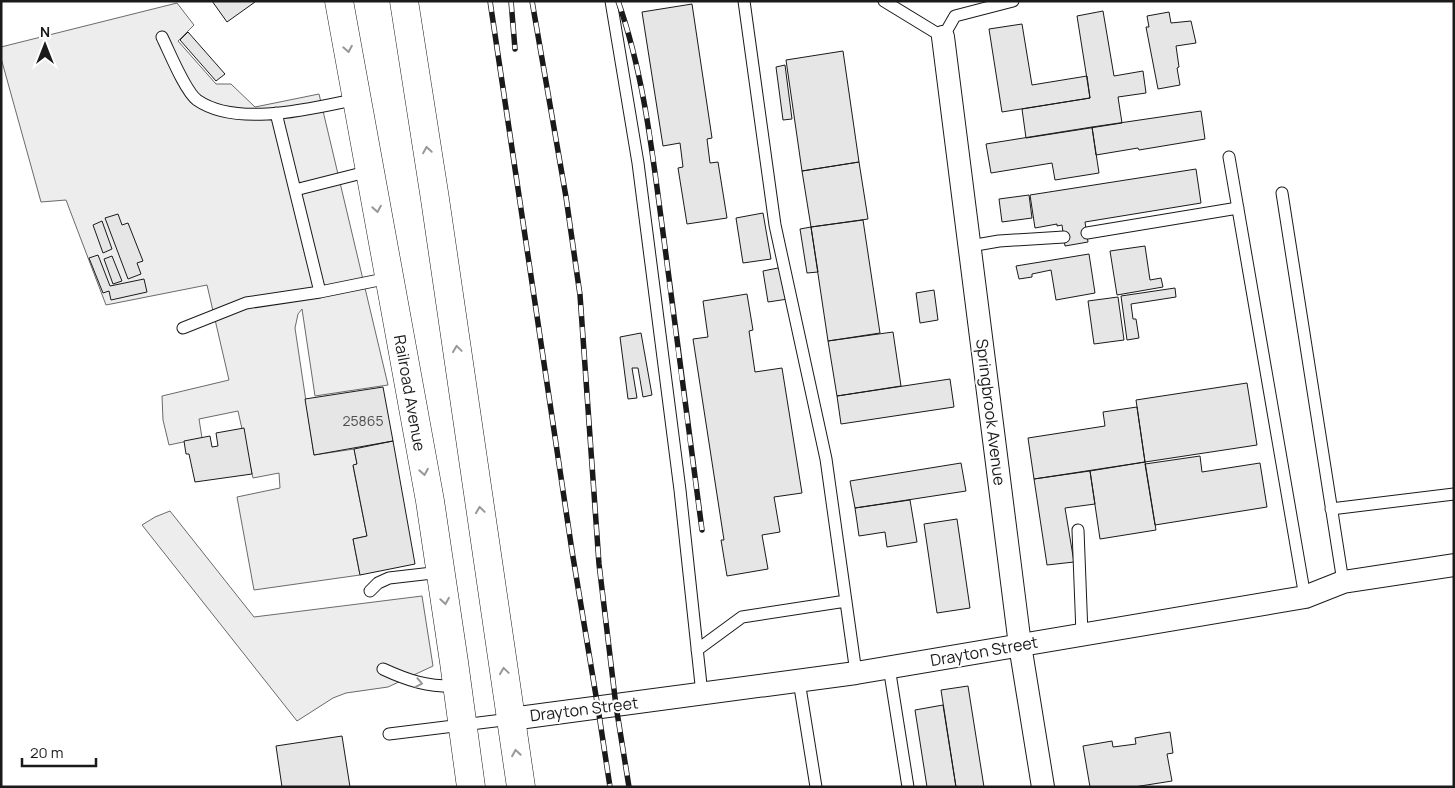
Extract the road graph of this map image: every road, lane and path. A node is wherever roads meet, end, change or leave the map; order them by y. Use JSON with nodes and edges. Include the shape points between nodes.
{"nodes":[{"id":1,"x":339,"y":1,"type":"edge"},
{"id":2,"x":404,"y":1,"type":"edge"},
{"id":3,"x":611,"y":1,"type":"edge"},
{"id":4,"x":744,"y":1,"type":"edge"},
{"id":5,"x":884,"y":1,"type":"edge"},
{"id":6,"x":1013,"y":1,"type":"edge"},
{"id":7,"x":162,"y":37,"type":"dead end"},
{"id":8,"x":943,"y":37,"type":"junction"},
{"id":9,"x":357,"y":99,"type":"junction"},
{"id":10,"x":276,"y":113,"type":"junction"},
{"id":11,"x":1229,"y":157,"type":"dead end"},
{"id":12,"x":370,"y":171,"type":"junction"},
{"id":13,"x":295,"y":190,"type":"junction"},
{"id":14,"x":1282,"y":193,"type":"dead end"},
{"id":15,"x":1238,"y":208,"type":"junction"},
{"id":16,"x":1087,"y":233,"type":"dead end"},
{"id":17,"x":1064,"y":236,"type":"dead end"},
{"id":18,"x":970,"y":246,"type":"junction"},
{"id":19,"x":389,"y":278,"type":"junction"},
{"id":20,"x":320,"y":292,"type":"junction"},
{"id":21,"x":183,"y":328,"type":"dead end"},
{"id":22,"x":1454,"y":494,"type":"edge"},
{"id":23,"x":1332,"y":509,"type":"junction"},
{"id":24,"x":1078,"y":530,"type":"dead end"},
{"id":25,"x":1454,"y":564,"type":"edge"},
{"id":26,"x":440,"y":572,"type":"junction"},
{"id":27,"x":1343,"y":582,"type":"junction"},
{"id":28,"x":370,"y":591,"type":"dead end"},
{"id":29,"x":1305,"y":597,"type":"junction"},
{"id":30,"x":846,"y":601,"type":"junction"},
{"id":31,"x":1082,"y":634,"type":"junction"},
{"id":32,"x":1020,"y":645,"type":"junction"},
{"id":33,"x":697,"y":650,"type":"junction"},
{"id":34,"x":889,"y":667,"type":"junction"},
{"id":35,"x":383,"y":668,"type":"dead end"},
{"id":36,"x":856,"y":673,"type":"junction"},
{"id":37,"x":799,"y":681,"type":"junction"},
{"id":38,"x":457,"y":686,"type":"junction"},
{"id":39,"x":702,"y":694,"type":"junction"},
{"id":40,"x":511,"y":719,"type":"junction"},
{"id":41,"x":462,"y":725,"type":"junction"},
{"id":42,"x":389,"y":734,"type":"dead end"},
{"id":43,"x":471,"y":787,"type":"edge"},
{"id":44,"x":522,"y":787,"type":"edge"},
{"id":45,"x":816,"y":787,"type":"edge"},
{"id":46,"x":908,"y":787,"type":"edge"},
{"id":47,"x":1043,"y":787,"type":"edge"}],
"edges":[{"from":1,"to":9,"type":"main road","name":"Railroad Avenue","one_way":true},
{"from":40,"to":2,"type":"main road","one_way":true},
{"from":3,"to":33,"type":"lane","via":[[638,163]]},
{"from":4,"to":30,"type":"lane","via":[[775,225],[826,459]]},
{"from":5,"to":8,"type":"lane"},
{"from":6,"to":8,"type":"lane","via":[[955,16]]},
{"from":7,"to":10,"type":"lane","via":[[196,99],[220,112]]},
{"from":8,"to":18,"type":"street","name":"Springbrook Avenue"},
{"from":9,"to":10,"type":"lane"},
{"from":9,"to":12,"type":"main road","name":"Railroad Avenue"},
{"from":10,"to":13,"type":"lane"},
{"from":11,"to":15,"type":"lane"},
{"from":12,"to":13,"type":"lane"},
{"from":12,"to":19,"type":"main road","name":"Railroad Avenue","one_way":true},
{"from":13,"to":20,"type":"lane"},
{"from":14,"to":23,"type":"lane"},
{"from":15,"to":16,"type":"lane"},
{"from":15,"to":29,"type":"lane"},
{"from":17,"to":18,"type":"lane"},
{"from":18,"to":32,"type":"street","name":"Springbrook Avenue"},
{"from":19,"to":20,"type":"lane"},
{"from":19,"to":26,"type":"main road","name":"Railroad Avenue","one_way":true},
{"from":20,"to":21,"type":"lane","via":[[246,303]]},
{"from":22,"to":23,"type":"lane"},
{"from":23,"to":27,"type":"lane"},
{"from":24,"to":31,"type":"lane"},
{"from":25,"to":27,"type":"street","name":"Drayton Street"},
{"from":26,"to":28,"type":"lane","via":[[389,578]]},
{"from":26,"to":38,"type":"main road","name":"Railroad Avenue","one_way":true},
{"from":27,"to":29,"type":"street","name":"Drayton Street"},
{"from":29,"to":31,"type":"street","name":"Drayton Street"},
{"from":30,"to":33,"type":"lane","via":[[742,617]]},
{"from":30,"to":36,"type":"lane"},
{"from":31,"to":32,"type":"street","name":"Drayton Street"},
{"from":32,"to":34,"type":"street","name":"Drayton Street"},
{"from":32,"to":47,"type":"street","name":"Springbrook Avenue"},
{"from":33,"to":39,"type":"lane"},
{"from":34,"to":36,"type":"street","name":"Drayton Street"},
{"from":34,"to":46,"type":"lane"},
{"from":35,"to":38,"type":"lane","one_way":true,"via":[[410,681],[438,687]]},
{"from":36,"to":37,"type":"street","name":"Drayton Street"},
{"from":37,"to":39,"type":"street","name":"Drayton Street"},
{"from":37,"to":45,"type":"lane"},
{"from":38,"to":41,"type":"main road","name":"Railroad Avenue"},
{"from":39,"to":40,"type":"street","name":"Drayton Street"},
{"from":40,"to":41,"type":"lane"},
{"from":44,"to":40,"type":"main road","one_way":true},
{"from":41,"to":42,"type":"lane"},
{"from":41,"to":43,"type":"main road","name":"Railroad Avenue"}]}
